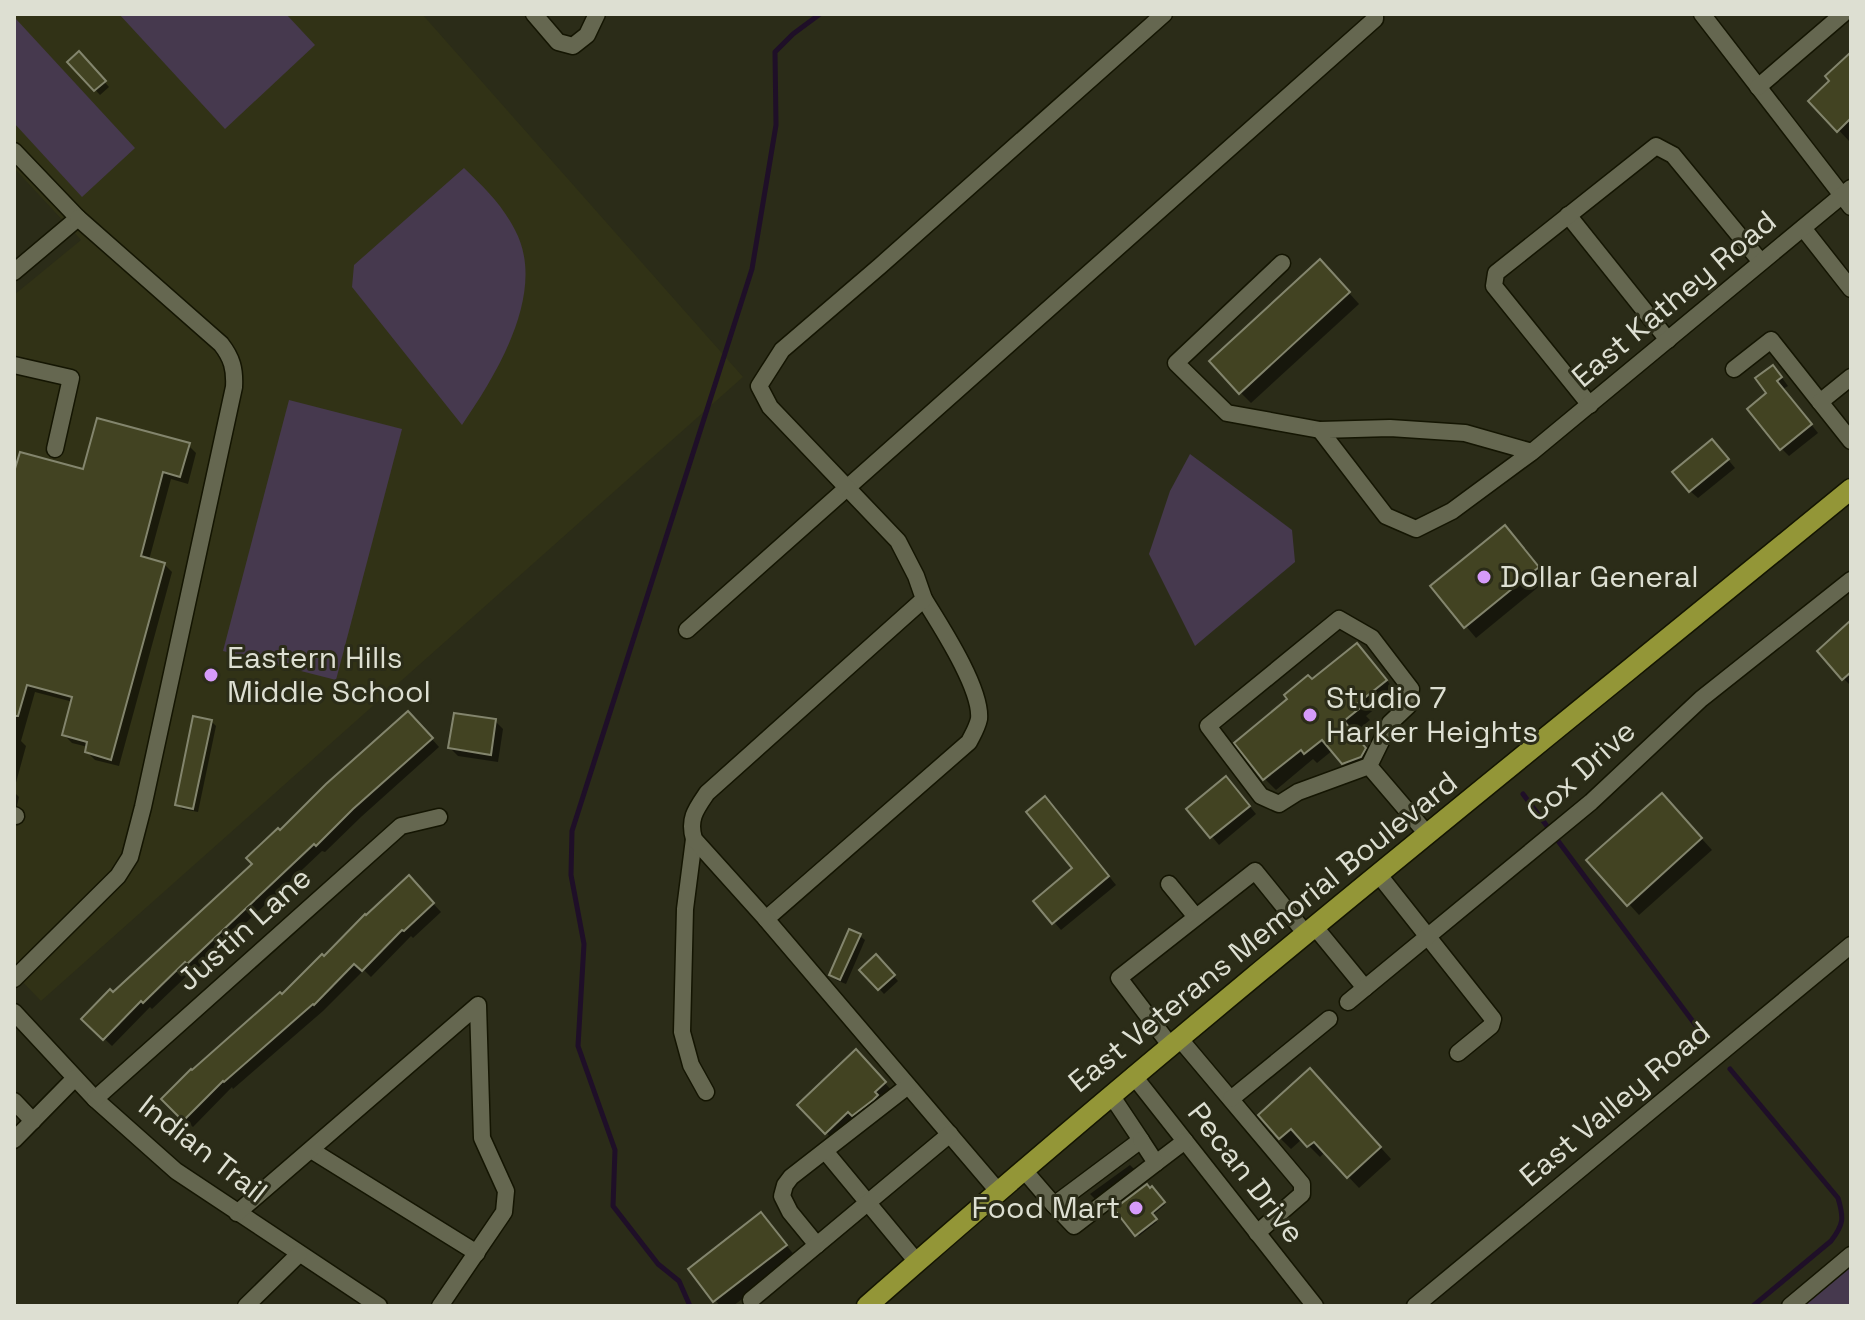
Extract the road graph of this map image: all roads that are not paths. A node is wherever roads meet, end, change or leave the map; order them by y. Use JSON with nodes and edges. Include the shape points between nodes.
{"nodes":[{"id":1,"x":534,"y":14,"type":"edge"},
{"id":2,"x":597,"y":14,"type":"edge"},
{"id":3,"x":1164,"y":14,"type":"edge"},
{"id":4,"x":1375,"y":14,"type":"edge"},
{"id":5,"x":1702,"y":14,"type":"edge"},
{"id":6,"x":1843,"y":14,"type":"edge"},
{"id":7,"x":1758,"y":87,"type":"junction"},
{"id":8,"x":14,"y":151,"type":"edge"},
{"id":9,"x":1848,"y":197,"type":"edge"},
{"id":10,"x":1568,"y":215,"type":"junction"},
{"id":11,"x":78,"y":218,"type":"junction"},
{"id":12,"x":1803,"y":228,"type":"junction"},
{"id":13,"x":1761,"y":262,"type":"junction"},
{"id":14,"x":1282,"y":263,"type":"dead end"},
{"id":15,"x":14,"y":272,"type":"edge"},
{"id":16,"x":1851,"y":289,"type":"edge"},
{"id":17,"x":1668,"y":340,"type":"junction"},
{"id":18,"x":14,"y":365,"type":"edge"},
{"id":19,"x":1734,"y":369,"type":"dead end"},
{"id":20,"x":1851,"y":377,"type":"edge"},
{"id":21,"x":1820,"y":402,"type":"junction"},
{"id":22,"x":1590,"y":405,"type":"junction"},
{"id":23,"x":1320,"y":430,"type":"junction"},
{"id":24,"x":1851,"y":441,"type":"edge"},
{"id":25,"x":55,"y":449,"type":"dead end"},
{"id":26,"x":1532,"y":452,"type":"junction"},
{"id":27,"x":846,"y":487,"type":"junction"},
{"id":28,"x":1851,"y":489,"type":"edge"},
{"id":29,"x":1851,"y":580,"type":"edge"},
{"id":30,"x":924,"y":599,"type":"junction"},
{"id":31,"x":687,"y":630,"type":"dead end"},
{"id":32,"x":1369,"y":766,"type":"junction"},
{"id":33,"x":439,"y":817,"type":"dead end"},
{"id":34,"x":1428,"y":835,"type":"junction"},
{"id":35,"x":694,"y":839,"type":"junction"},
{"id":36,"x":1379,"y":875,"type":"junction"},
{"id":37,"x":1169,"y":884,"type":"dead end"},
{"id":38,"x":1196,"y":917,"type":"junction"},
{"id":39,"x":766,"y":919,"type":"junction"},
{"id":40,"x":1311,"y":931,"type":"junction"},
{"id":41,"x":1428,"y":937,"type":"junction"},
{"id":42,"x":1851,"y":945,"type":"edge"},
{"id":43,"x":14,"y":979,"type":"edge"},
{"id":44,"x":1365,"y":988,"type":"junction"},
{"id":45,"x":1348,"y":1002,"type":"dead end"},
{"id":46,"x":14,"y":1012,"type":"edge"},
{"id":47,"x":1329,"y":1019,"type":"dead end"},
{"id":48,"x":1175,"y":1042,"type":"junction"},
{"id":49,"x":1458,"y":1053,"type":"dead end"},
{"id":50,"x":1133,"y":1075,"type":"junction"},
{"id":51,"x":75,"y":1078,"type":"junction"},
{"id":52,"x":908,"y":1086,"type":"junction"},
{"id":53,"x":706,"y":1092,"type":"dead end"},
{"id":54,"x":1111,"y":1095,"type":"junction"},
{"id":55,"x":95,"y":1099,"type":"junction"},
{"id":56,"x":1231,"y":1099,"type":"junction"},
{"id":57,"x":14,"y":1101,"type":"edge"},
{"id":58,"x":33,"y":1121,"type":"junction"},
{"id":59,"x":950,"y":1134,"type":"junction"},
{"id":60,"x":14,"y":1140,"type":"edge"},
{"id":61,"x":1141,"y":1140,"type":"junction"},
{"id":62,"x":1185,"y":1141,"type":"junction"},
{"id":63,"x":311,"y":1150,"type":"junction"},
{"id":64,"x":825,"y":1151,"type":"junction"},
{"id":65,"x":1156,"y":1163,"type":"junction"},
{"id":66,"x":1023,"y":1169,"type":"junction"},
{"id":67,"x":998,"y":1191,"type":"junction"},
{"id":68,"x":869,"y":1202,"type":"junction"},
{"id":69,"x":1054,"y":1205,"type":"junction"},
{"id":70,"x":237,"y":1213,"type":"junction"},
{"id":71,"x":1257,"y":1233,"type":"junction"},
{"id":72,"x":817,"y":1245,"type":"junction"},
{"id":73,"x":477,"y":1253,"type":"junction"},
{"id":74,"x":299,"y":1254,"type":"junction"},
{"id":75,"x":1851,"y":1255,"type":"edge"},
{"id":76,"x":917,"y":1262,"type":"junction"},
{"id":77,"x":751,"y":1300,"type":"dead end"},
{"id":78,"x":872,"y":1304,"type":"edge"},
{"id":79,"x":246,"y":1306,"type":"edge"},
{"id":80,"x":379,"y":1306,"type":"edge"},
{"id":81,"x":440,"y":1306,"type":"edge"},
{"id":82,"x":1315,"y":1306,"type":"edge"},
{"id":83,"x":1415,"y":1306,"type":"edge"},
{"id":84,"x":1790,"y":1306,"type":"edge"}],
"edges":[{"from":1,"to":2,"type":"street","via":[[558,42],[573,46],[587,35]]},
{"from":3,"to":27,"type":"street","via":[[782,350],[759,386],[770,407]]},
{"from":4,"to":27,"type":"street"},
{"from":5,"to":7,"type":"street"},
{"from":6,"to":7,"type":"street"},
{"from":7,"to":9,"type":"street"},
{"from":8,"to":11,"type":"street"},
{"from":9,"to":12,"type":"street","name":"East Kathey Road"},
{"from":10,"to":13,"type":"street","via":[[1656,146],[1673,155]]},
{"from":10,"to":17,"type":"street"},
{"from":10,"to":22,"type":"street","via":[[1496,273],[1494,286]]},
{"from":11,"to":15,"type":"street"},
{"from":11,"to":43,"type":"street","via":[[221,344],[235,369],[234,387],[130,857],[118,876]]},
{"from":12,"to":13,"type":"street","name":"East Kathey Road"},
{"from":12,"to":16,"type":"street"},
{"from":13,"to":17,"type":"street","name":"East Kathey Road"},
{"from":14,"to":23,"type":"street","via":[[1176,363],[1227,413]]},
{"from":17,"to":22,"type":"street","name":"East Kathey Road"},
{"from":18,"to":25,"type":"street","via":[[71,378]]},
{"from":19,"to":21,"type":"street","via":[[1771,340]]},
{"from":20,"to":21,"type":"street"},
{"from":21,"to":24,"type":"street"},
{"from":22,"to":26,"type":"street","name":"East Kathey Road"},
{"from":23,"to":26,"type":"street","via":[[1465,433]]},
{"from":23,"to":26,"type":"street","name":"East Kathey Road","via":[[1386,516],[1416,529],[1452,511]]},
{"from":27,"to":30,"type":"street","via":[[898,541]]},
{"from":27,"to":31,"type":"street"},
{"from":28,"to":34,"type":"main road","name":"East Veterans Memorial Boulevard"},
{"from":29,"to":41,"type":"street","name":"Cox Drive","via":[[1701,699],[1591,802]]},
{"from":30,"to":35,"type":"street","via":[[707,793],[694,812]]},
{"from":30,"to":39,"type":"street","via":[[974,693],[976,729],[969,742]]},
{"from":32,"to":32,"type":"street","via":[[1279,804],[1261,796],[1208,726],[1339,619],[1372,638],[1411,689],[1408,706],[1390,723]]},
{"from":32,"to":34,"type":"street"},
{"from":33,"to":55,"type":"street","name":"Justin Lane","via":[[401,826]]},
{"from":34,"to":36,"type":"main road","name":"East Veterans Memorial Boulevard"},
{"from":35,"to":39,"type":"street"},
{"from":35,"to":53,"type":"street","via":[[685,909],[682,1032]]},
{"from":36,"to":40,"type":"main road","name":"East Veterans Memorial Boulevard"},
{"from":36,"to":41,"type":"street"},
{"from":37,"to":38,"type":"street"},
{"from":38,"to":40,"type":"street","via":[[1255,871]]},
{"from":38,"to":48,"type":"street","via":[[1119,978]]},
{"from":39,"to":52,"type":"street"},
{"from":40,"to":44,"type":"street"},
{"from":40,"to":48,"type":"main road","name":"East Veterans Memorial Boulevard"},
{"from":41,"to":44,"type":"street","name":"Cox Drive"},
{"from":41,"to":49,"type":"street","via":[[1493,1019]]},
{"from":42,"to":83,"type":"street","name":"East Valley Road"},
{"from":44,"to":45,"type":"street","name":"Cox Drive"},
{"from":46,"to":51,"type":"street","name":"Indian Trail"},
{"from":47,"to":56,"type":"street"},
{"from":48,"to":50,"type":"main road","name":"East Veterans Memorial Boulevard"},
{"from":48,"to":56,"type":"street"},
{"from":50,"to":54,"type":"main road","name":"East Veterans Memorial Boulevard"},
{"from":50,"to":62,"type":"street","name":"Pecan Drive"},
{"from":51,"to":55,"type":"street","name":"Indian Trail"},
{"from":51,"to":58,"type":"street"},
{"from":52,"to":59,"type":"street"},
{"from":52,"to":64,"type":"street"},
{"from":54,"to":61,"type":"street"},
{"from":54,"to":66,"type":"main road","name":"East Veterans Memorial Boulevard"},
{"from":55,"to":70,"type":"street","name":"Indian Trail","via":[[176,1171]]},
{"from":56,"to":71,"type":"street","via":[[1302,1184],[1302,1194]]},
{"from":57,"to":58,"type":"street"},
{"from":58,"to":60,"type":"street"},
{"from":59,"to":67,"type":"street"},
{"from":59,"to":68,"type":"street"},
{"from":61,"to":65,"type":"street"},
{"from":61,"to":69,"type":"street"},
{"from":62,"to":65,"type":"street"},
{"from":62,"to":71,"type":"street","name":"Pecan Drive"},
{"from":63,"to":70,"type":"street"},
{"from":63,"to":73,"type":"street"},
{"from":63,"to":73,"type":"street","via":[[478,1005],[482,1138],[506,1191],[504,1212]]},
{"from":64,"to":68,"type":"street"},
{"from":64,"to":72,"type":"street","via":[[791,1177],[782,1196]]},
{"from":65,"to":69,"type":"street","via":[[1074,1226]]},
{"from":66,"to":67,"type":"main road","name":"East Veterans Memorial Boulevard"},
{"from":66,"to":69,"type":"street"},
{"from":67,"to":76,"type":"main road","name":"East Veterans Memorial Boulevard"},
{"from":68,"to":72,"type":"street"},
{"from":68,"to":76,"type":"street"},
{"from":70,"to":74,"type":"street","name":"Indian Trail"},
{"from":71,"to":82,"type":"street","name":"Pecan Drive"},
{"from":72,"to":77,"type":"street"},
{"from":73,"to":81,"type":"street"},
{"from":74,"to":79,"type":"street"},
{"from":74,"to":80,"type":"street","name":"Indian Trail"},
{"from":75,"to":84,"type":"street"},
{"from":76,"to":78,"type":"main road","name":"East Veterans Memorial Boulevard"}]}
